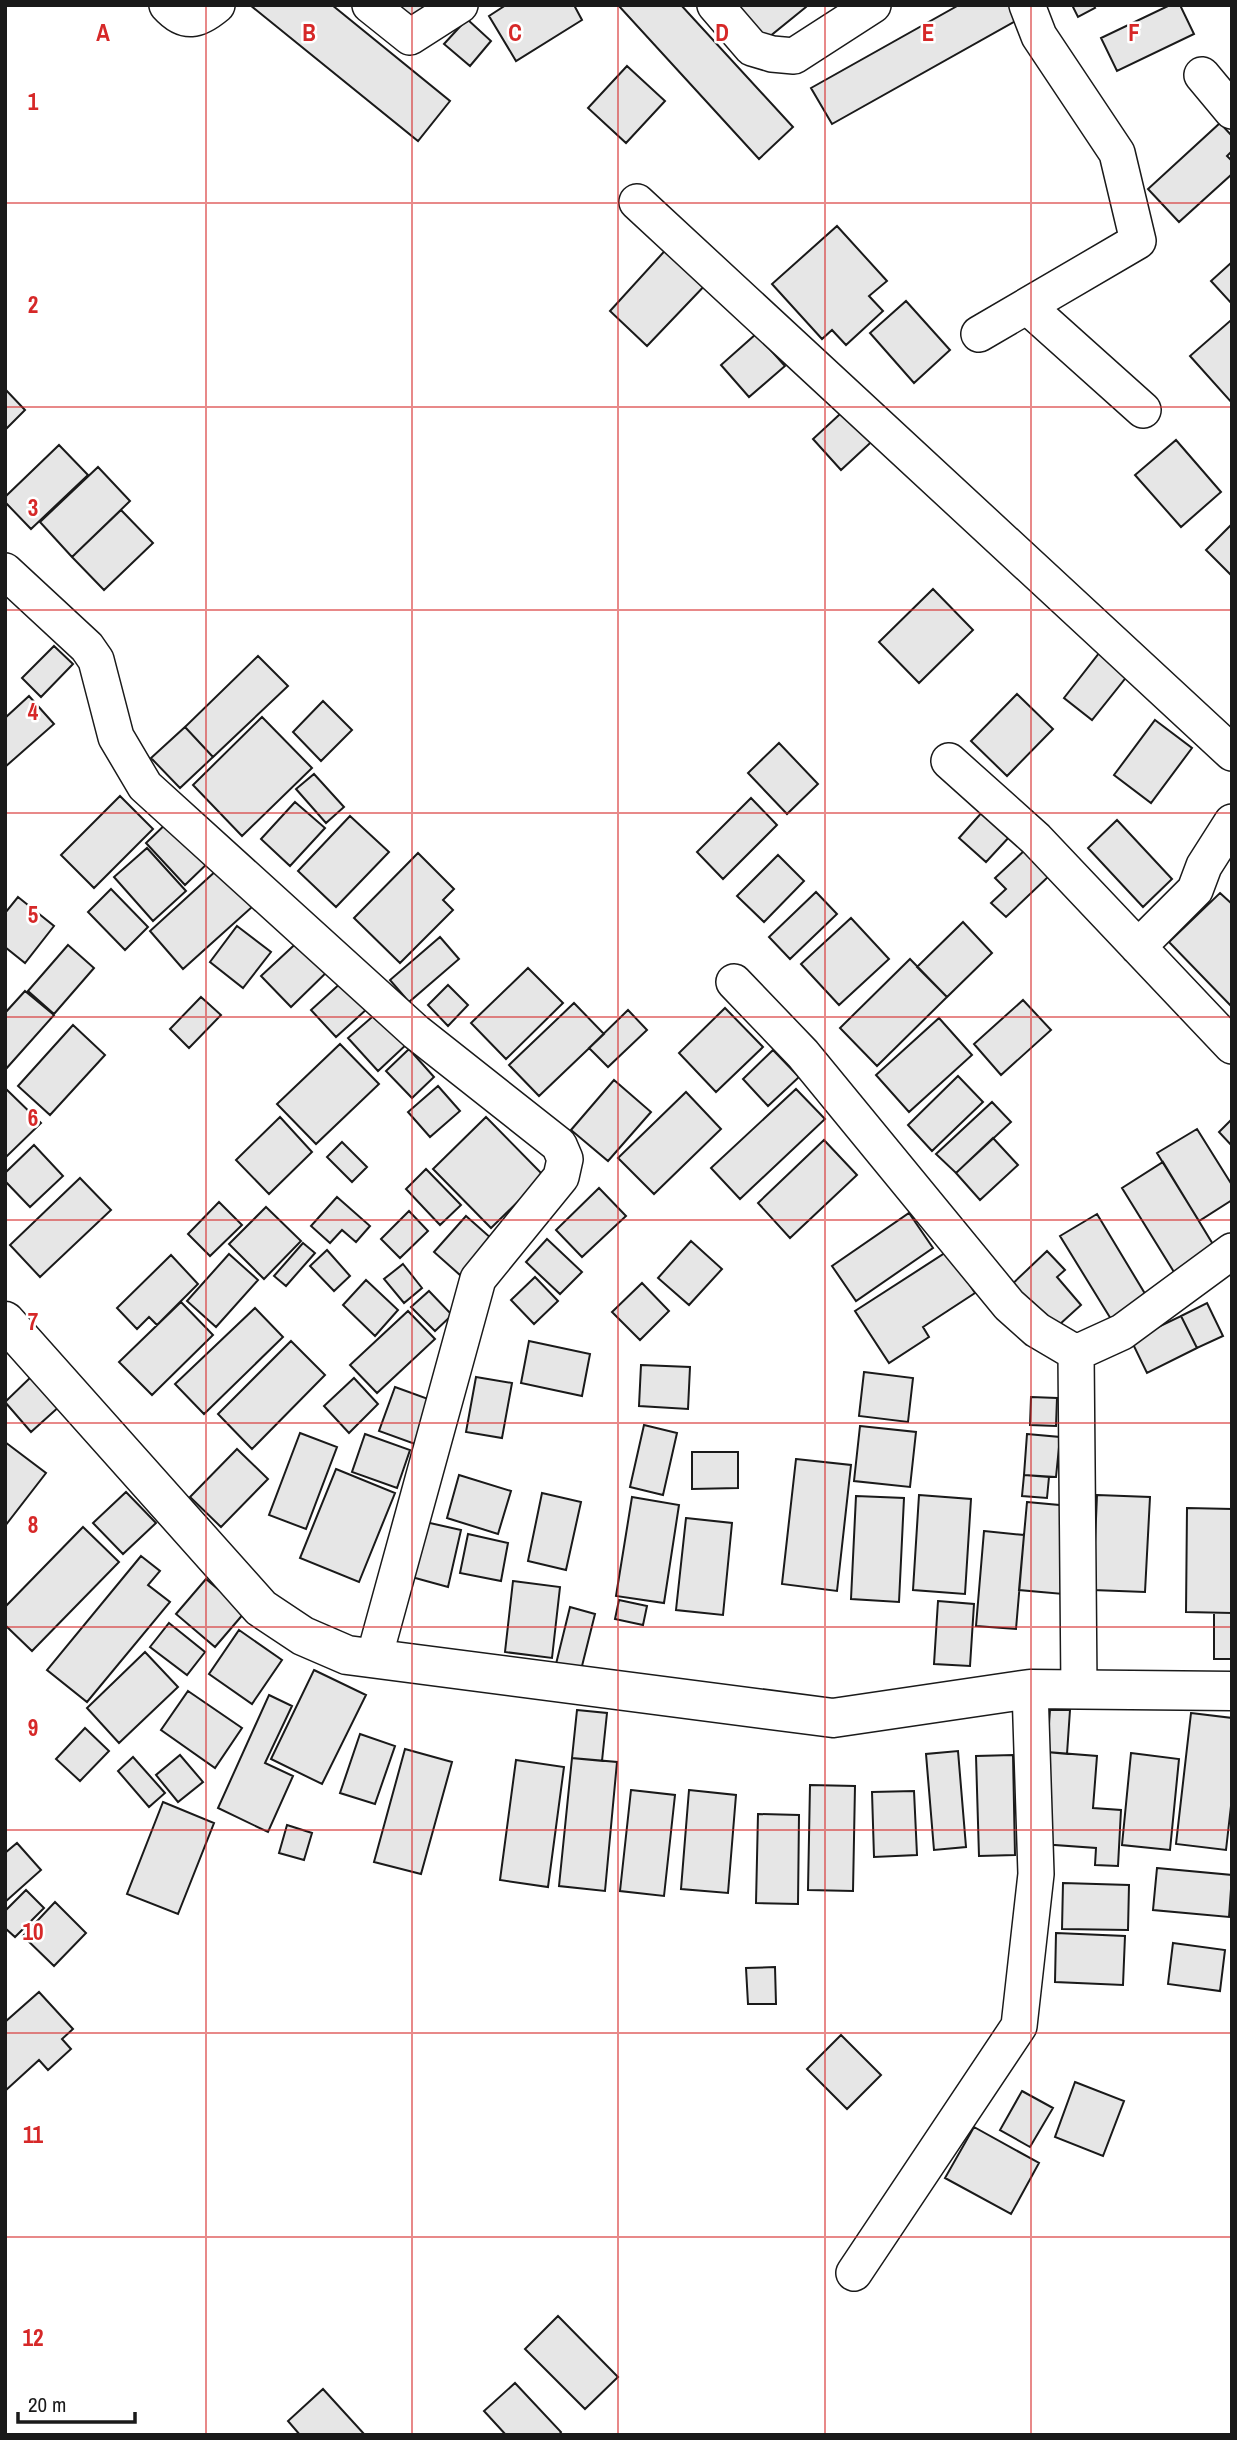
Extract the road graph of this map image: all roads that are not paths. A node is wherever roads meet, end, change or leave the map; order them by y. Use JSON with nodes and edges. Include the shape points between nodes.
{"nodes":[{"id":1,"x":167,"y":5,"type":"edge"},
{"id":2,"x":217,"y":5,"type":"edge"},
{"id":3,"x":370,"y":5,"type":"edge"},
{"id":4,"x":460,"y":5,"type":"edge"},
{"id":5,"x":715,"y":5,"type":"edge"},
{"id":6,"x":873,"y":5,"type":"edge"},
{"id":7,"x":1027,"y":5,"type":"edge"},
{"id":8,"x":1202,"y":75,"type":"dead end"},
{"id":9,"x":1232,"y":111,"type":"edge"},
{"id":10,"x":637,"y":202,"type":"dead end"},
{"id":11,"x":1027,"y":306,"type":"junction"},
{"id":12,"x":979,"y":334,"type":"dead end"},
{"id":13,"x":1143,"y":410,"type":"dead end"},
{"id":14,"x":5,"y":571,"type":"edge"},
{"id":15,"x":1232,"y":753,"type":"edge"},
{"id":16,"x":949,"y":761,"type":"dead end"},
{"id":17,"x":1232,"y":822,"type":"edge"},
{"id":18,"x":1138,"y":947,"type":"junction"},
{"id":19,"x":734,"y":982,"type":"dead end"},
{"id":20,"x":1232,"y":1046,"type":"edge"},
{"id":21,"x":1232,"y":1251,"type":"edge"},
{"id":22,"x":5,"y":1321,"type":"edge"},
{"id":23,"x":1076,"y":1353,"type":"junction"},
{"id":24,"x":374,"y":1658,"type":"junction"},
{"id":25,"x":1030,"y":1689,"type":"junction"},
{"id":26,"x":1079,"y":1689,"type":"junction"},
{"id":27,"x":1232,"y":1691,"type":"edge"},
{"id":28,"x":854,"y":2273,"type":"dead end"}],
"edges":[{"from":1,"to":2,"type":"street","via":[[189,20],[203,17]]},
{"from":3,"to":4,"type":"street","via":[[410,37]]},
{"from":5,"to":6,"type":"street","via":[[752,48],[794,56]]},
{"from":7,"to":11,"type":"street","via":[[1039,36],[1117,153],[1139,241]]},
{"from":8,"to":9,"type":"street"},
{"from":10,"to":15,"type":"street"},
{"from":11,"to":12,"type":"street"},
{"from":11,"to":13,"type":"street"},
{"from":14,"to":24,"type":"street","via":[[96,660],[116,737],[145,786],[416,1032],[559,1145],[565,1159],[561,1177],[478,1279]]},
{"from":16,"to":18,"type":"street","via":[[1036,839]]},
{"from":17,"to":18,"type":"street","via":[[1204,866],[1195,890]]},
{"from":18,"to":20,"type":"street"},
{"from":19,"to":23,"type":"street","via":[[803,1054],[1009,1305],[1037,1330]]},
{"from":21,"to":23,"type":"street","via":[[1122,1332]]},
{"from":22,"to":24,"type":"main road","via":[[261,1608],[303,1636],[347,1655]]},
{"from":23,"to":26,"type":"street"},
{"from":24,"to":25,"type":"main road","via":[[833,1718]]},
{"from":25,"to":26,"type":"main road"},
{"from":25,"to":28,"type":"street","via":[[1036,1874],[1020,2026]]},
{"from":26,"to":27,"type":"main road"}]}
